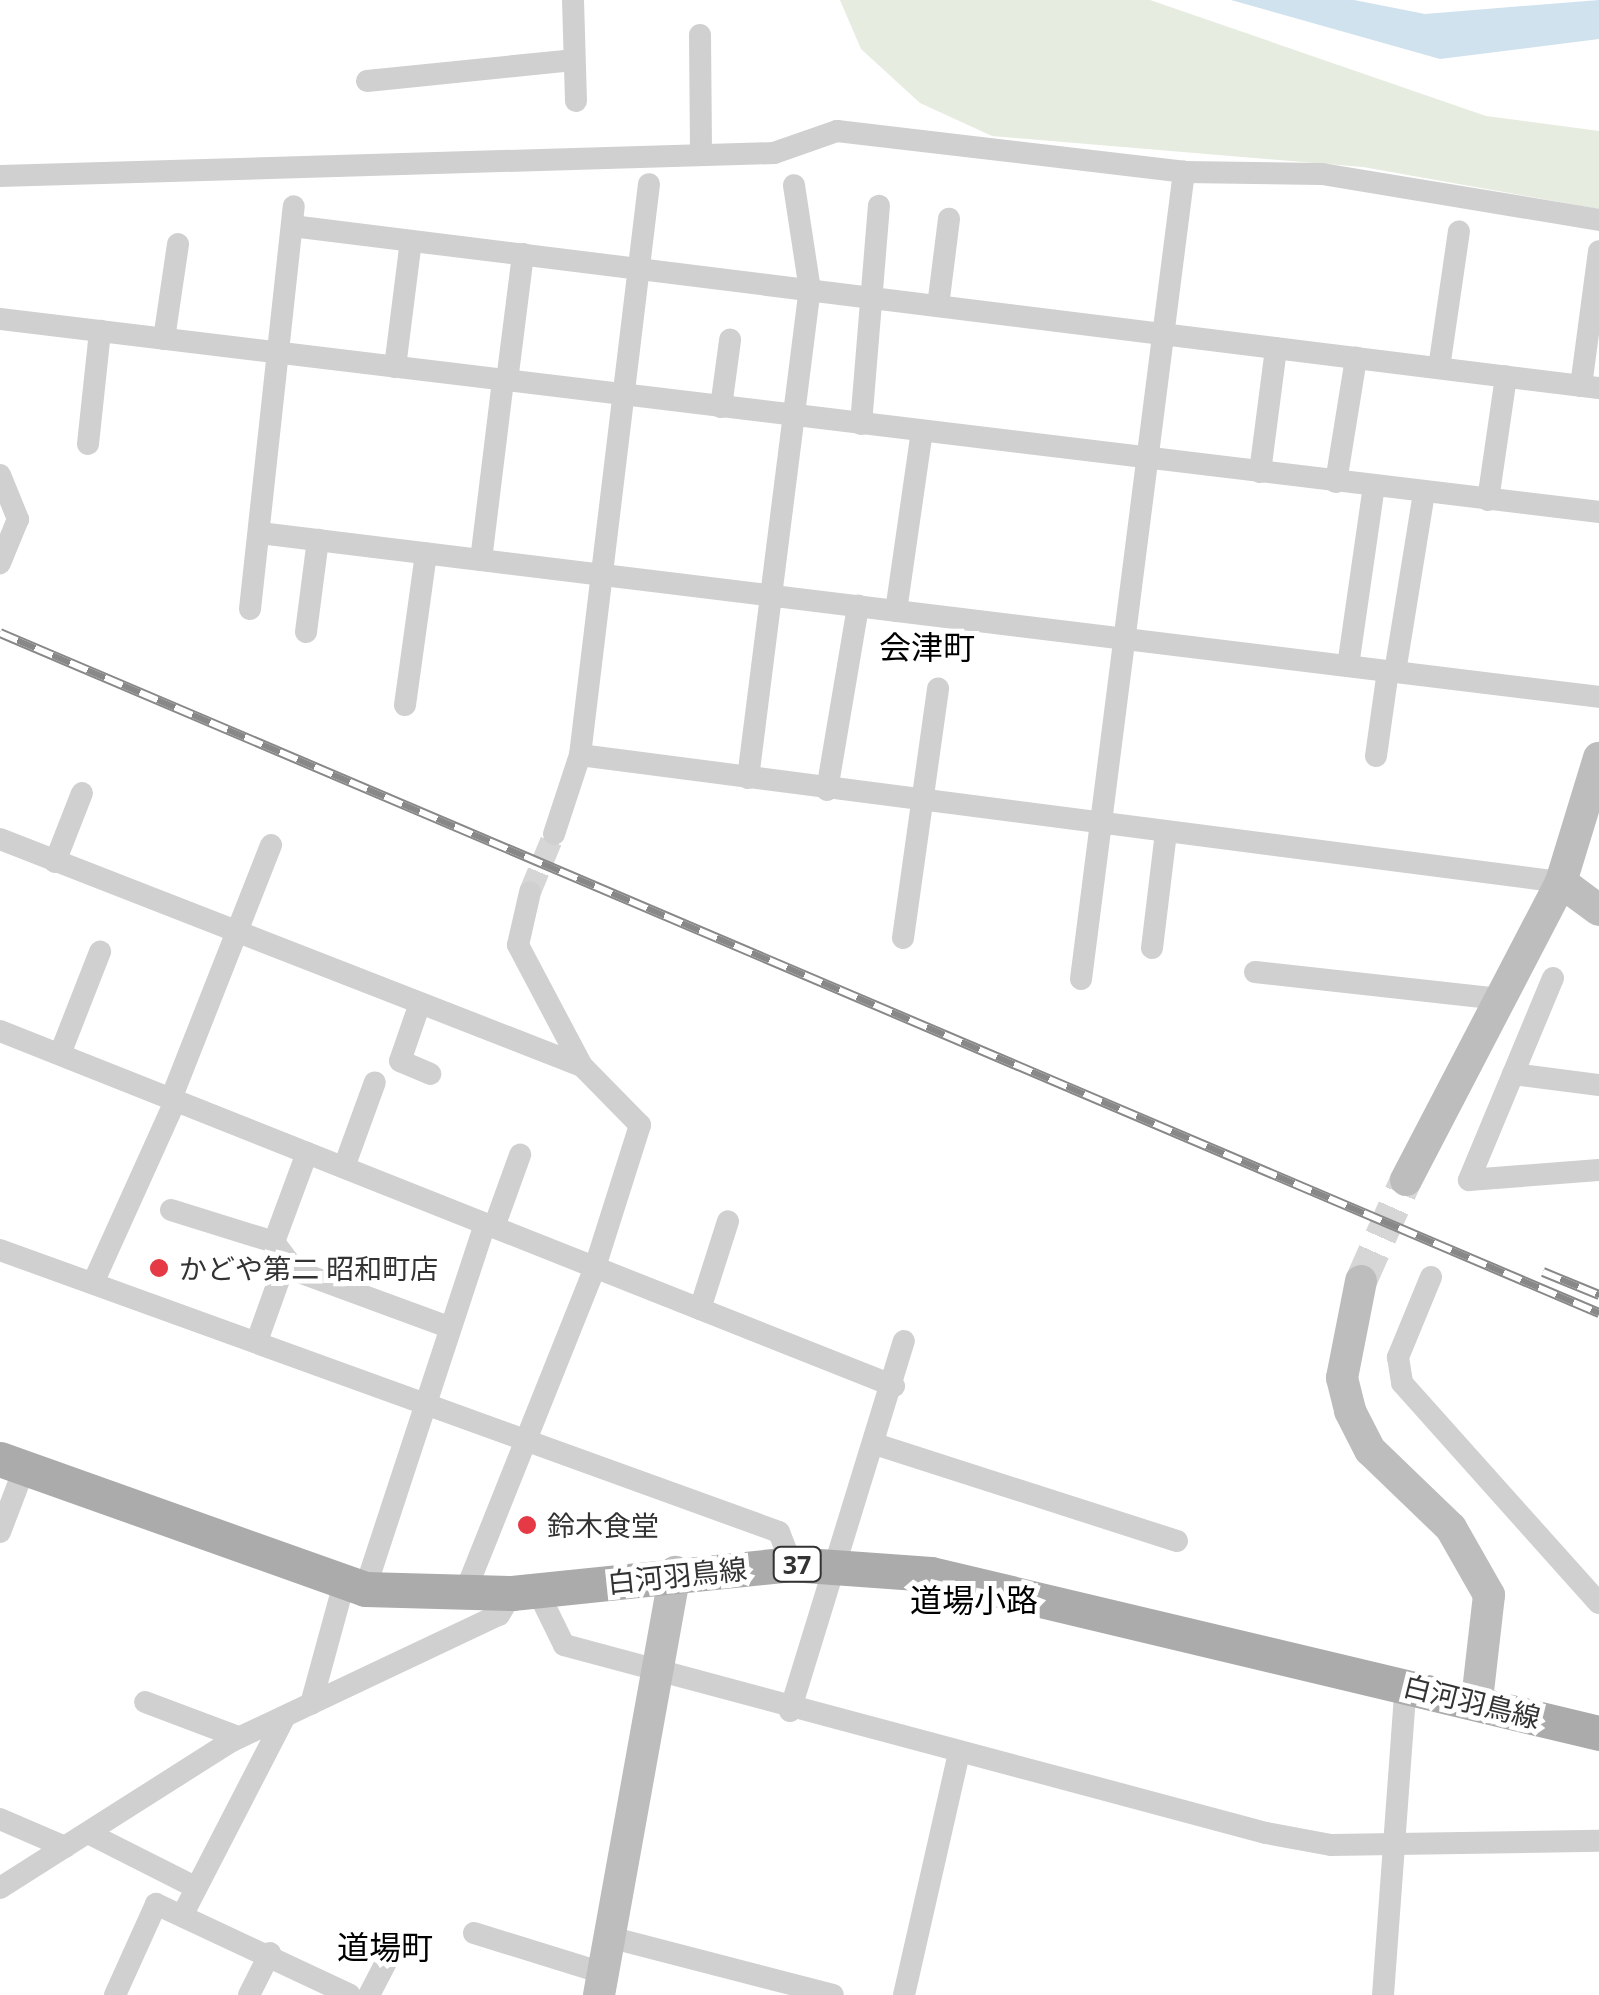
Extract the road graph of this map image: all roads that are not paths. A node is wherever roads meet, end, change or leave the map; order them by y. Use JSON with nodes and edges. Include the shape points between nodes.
{"nodes":[{"id":1,"x":573,"y":0,"type":"edge"},
{"id":2,"x":700,"y":35,"type":"dead end"},
{"id":3,"x":574,"y":60,"type":"junction"},
{"id":4,"x":367,"y":80,"type":"dead end"},
{"id":5,"x":576,"y":101,"type":"dead end"},
{"id":6,"x":701,"y":154,"type":"junction"},
{"id":7,"x":1184,"y":172,"type":"junction"},
{"id":8,"x":0,"y":176,"type":"edge"},
{"id":9,"x":649,"y":184,"type":"dead end"},
{"id":10,"x":794,"y":185,"type":"dead end"},
{"id":11,"x":880,"y":206,"type":"dead end"},
{"id":12,"x":949,"y":218,"type":"dead end"},
{"id":13,"x":1599,"y":220,"type":"edge"},
{"id":14,"x":1458,"y":230,"type":"dead end"},
{"id":15,"x":411,"y":240,"type":"junction"},
{"id":16,"x":178,"y":244,"type":"dead end"},
{"id":17,"x":1599,"y":251,"type":"edge"},
{"id":18,"x":523,"y":254,"type":"junction"},
{"id":19,"x":642,"y":269,"type":"junction"},
{"id":20,"x":810,"y":290,"type":"junction"},
{"id":21,"x":877,"y":298,"type":"junction"},
{"id":22,"x":938,"y":306,"type":"junction"},
{"id":23,"x":0,"y":319,"type":"edge"},
{"id":24,"x":100,"y":331,"type":"junction"},
{"id":25,"x":1163,"y":334,"type":"junction"},
{"id":26,"x":164,"y":339,"type":"junction"},
{"id":27,"x":730,"y":340,"type":"dead end"},
{"id":28,"x":1276,"y":348,"type":"junction"},
{"id":29,"x":276,"y":352,"type":"junction"},
{"id":30,"x":1356,"y":358,"type":"junction"},
{"id":31,"x":396,"y":367,"type":"junction"},
{"id":32,"x":1439,"y":368,"type":"junction"},
{"id":33,"x":1506,"y":376,"type":"junction"},
{"id":34,"x":505,"y":380,"type":"junction"},
{"id":35,"x":1590,"y":387,"type":"edge"},
{"id":36,"x":626,"y":396,"type":"junction"},
{"id":37,"x":722,"y":407,"type":"junction"},
{"id":38,"x":796,"y":416,"type":"junction"},
{"id":39,"x":862,"y":424,"type":"junction"},
{"id":40,"x":922,"y":431,"type":"junction"},
{"id":41,"x":88,"y":444,"type":"dead end"},
{"id":42,"x":1149,"y":459,"type":"junction"},
{"id":43,"x":1260,"y":472,"type":"junction"},
{"id":44,"x":0,"y":474,"type":"edge"},
{"id":45,"x":1336,"y":482,"type":"junction"},
{"id":46,"x":1374,"y":486,"type":"junction"},
{"id":47,"x":1424,"y":492,"type":"junction"},
{"id":48,"x":1488,"y":500,"type":"junction"},
{"id":49,"x":1599,"y":512,"type":"edge"},
{"id":50,"x":260,"y":533,"type":"junction"},
{"id":51,"x":318,"y":540,"type":"junction"},
{"id":52,"x":426,"y":553,"type":"junction"},
{"id":53,"x":481,"y":560,"type":"junction"},
{"id":54,"x":0,"y":564,"type":"edge"},
{"id":55,"x":605,"y":575,"type":"junction"},
{"id":56,"x":776,"y":596,"type":"junction"},
{"id":57,"x":858,"y":606,"type":"junction"},
{"id":58,"x":250,"y":609,"type":"dead end"},
{"id":59,"x":896,"y":611,"type":"junction"},
{"id":60,"x":306,"y":632,"type":"dead end"},
{"id":61,"x":1126,"y":639,"type":"junction"},
{"id":62,"x":1348,"y":666,"type":"junction"},
{"id":63,"x":1392,"y":671,"type":"junction"},
{"id":64,"x":938,"y":688,"type":"dead end"},
{"id":65,"x":1599,"y":696,"type":"edge"},
{"id":66,"x":405,"y":705,"type":"dead end"},
{"id":67,"x":580,"y":756,"type":"junction"},
{"id":68,"x":1376,"y":756,"type":"dead end"},
{"id":69,"x":1599,"y":758,"type":"edge"},
{"id":70,"x":748,"y":778,"type":"junction"},
{"id":71,"x":828,"y":790,"type":"junction"},
{"id":72,"x":82,"y":793,"type":"dead end"},
{"id":73,"x":924,"y":801,"type":"junction"},
{"id":74,"x":1102,"y":826,"type":"junction"},
{"id":75,"x":1166,"y":833,"type":"junction"},
{"id":76,"x":554,"y":834,"type":"tunnel mouth"},
{"id":77,"x":0,"y":839,"type":"edge"},
{"id":78,"x":271,"y":846,"type":"dead end"},
{"id":79,"x":54,"y":862,"type":"junction"},
{"id":80,"x":1561,"y":882,"type":"junction"},
{"id":81,"x":530,"y":892,"type":"tunnel mouth"},
{"id":82,"x":1599,"y":910,"type":"edge"},
{"id":83,"x":236,"y":936,"type":"junction"},
{"id":84,"x":904,"y":938,"type":"dead end"},
{"id":85,"x":1152,"y":948,"type":"dead end"},
{"id":86,"x":100,"y":952,"type":"dead end"},
{"id":87,"x":1255,"y":972,"type":"dead end"},
{"id":88,"x":1553,"y":978,"type":"dead end"},
{"id":89,"x":1082,"y":979,"type":"dead end"},
{"id":90,"x":1498,"y":999,"type":"junction"},
{"id":91,"x":419,"y":1006,"type":"junction"},
{"id":92,"x":0,"y":1031,"type":"edge"},
{"id":93,"x":60,"y":1054,"type":"junction"},
{"id":94,"x":582,"y":1066,"type":"junction"},
{"id":95,"x":430,"y":1074,"type":"dead end"},
{"id":96,"x":1513,"y":1074,"type":"junction"},
{"id":97,"x":375,"y":1082,"type":"dead end"},
{"id":98,"x":1599,"y":1085,"type":"edge"},
{"id":99,"x":173,"y":1100,"type":"junction"},
{"id":100,"x":308,"y":1153,"type":"junction"},
{"id":101,"x":520,"y":1154,"type":"dead end"},
{"id":102,"x":344,"y":1168,"type":"junction"},
{"id":103,"x":1599,"y":1170,"type":"edge"},
{"id":104,"x":1406,"y":1180,"type":"tunnel mouth"},
{"id":105,"x":171,"y":1210,"type":"dead end"},
{"id":106,"x":728,"y":1221,"type":"dead end"},
{"id":107,"x":489,"y":1226,"type":"junction"},
{"id":108,"x":0,"y":1250,"type":"edge"},
{"id":109,"x":280,"y":1251,"type":"junction"},
{"id":110,"x":594,"y":1267,"type":"junction"},
{"id":111,"x":1431,"y":1277,"type":"dead end"},
{"id":112,"x":1362,"y":1281,"type":"tunnel mouth"},
{"id":113,"x":93,"y":1283,"type":"junction"},
{"id":114,"x":700,"y":1310,"type":"junction"},
{"id":115,"x":448,"y":1328,"type":"junction"},
{"id":116,"x":257,"y":1341,"type":"junction"},
{"id":117,"x":904,"y":1341,"type":"dead end"},
{"id":118,"x":894,"y":1386,"type":"junction"},
{"id":119,"x":426,"y":1401,"type":"junction"},
{"id":120,"x":524,"y":1433,"type":"junction"},
{"id":121,"x":878,"y":1444,"type":"junction"},
{"id":122,"x":12,"y":1464,"type":"edge"},
{"id":123,"x":0,"y":1532,"type":"edge"},
{"id":124,"x":1176,"y":1542,"type":"dead end"},
{"id":125,"x":791,"y":1564,"type":"junction"},
{"id":126,"x":834,"y":1565,"type":"junction"},
{"id":127,"x":675,"y":1572,"type":"junction"},
{"id":128,"x":355,"y":1586,"type":"junction"},
{"id":129,"x":524,"y":1592,"type":"junction"},
{"id":130,"x":464,"y":1595,"type":"junction"},
{"id":131,"x":1599,"y":1603,"type":"edge"},
{"id":132,"x":660,"y":1676,"type":"junction"},
{"id":133,"x":1406,"y":1685,"type":"junction"},
{"id":134,"x":1477,"y":1701,"type":"junction"},
{"id":135,"x":146,"y":1702,"type":"dead end"},
{"id":136,"x":311,"y":1704,"type":"junction"},
{"id":137,"x":790,"y":1710,"type":"junction"},
{"id":138,"x":284,"y":1718,"type":"junction"},
{"id":139,"x":1599,"y":1733,"type":"edge"},
{"id":140,"x":238,"y":1738,"type":"junction"},
{"id":141,"x":958,"y":1753,"type":"junction"},
{"id":142,"x":0,"y":1819,"type":"edge"},
{"id":143,"x":88,"y":1832,"type":"junction"},
{"id":144,"x":1599,"y":1841,"type":"edge"},
{"id":145,"x":1392,"y":1845,"type":"junction"},
{"id":146,"x":65,"y":1847,"type":"junction"},
{"id":147,"x":195,"y":1887,"type":"junction"},
{"id":148,"x":0,"y":1888,"type":"edge"},
{"id":149,"x":184,"y":1912,"type":"junction"},
{"id":150,"x":474,"y":1933,"type":"dead end"},
{"id":151,"x":613,"y":1938,"type":"junction"},
{"id":152,"x":394,"y":1947,"type":"dead end"},
{"id":153,"x":270,"y":1953,"type":"junction"},
{"id":154,"x":601,"y":1984,"type":"edge"},
{"id":155,"x":115,"y":1995,"type":"edge"},
{"id":156,"x":249,"y":1995,"type":"edge"},
{"id":157,"x":350,"y":1995,"type":"edge"},
{"id":158,"x":369,"y":1995,"type":"edge"},
{"id":159,"x":833,"y":1995,"type":"edge"},
{"id":160,"x":904,"y":1995,"type":"edge"},
{"id":161,"x":1383,"y":1995,"type":"edge"}],
"edges":[{"from":1,"to":3,"type":"street"},
{"from":2,"to":6,"type":"street"},
{"from":3,"to":4,"type":"street"},
{"from":3,"to":5,"type":"street"},
{"from":6,"to":7,"type":"street","via":[[774,152],[837,131]]},
{"from":6,"to":8,"type":"street"},
{"from":7,"to":13,"type":"street","via":[[1322,174]]},
{"from":7,"to":25,"type":"street"},
{"from":9,"to":19,"type":"street"},
{"from":10,"to":20,"type":"street"},
{"from":11,"to":21,"type":"street"},
{"from":12,"to":22,"type":"street"},
{"from":14,"to":32,"type":"street"},
{"from":15,"to":18,"type":"street"},
{"from":15,"to":29,"type":"street","via":[[293,216]]},
{"from":15,"to":31,"type":"street"},
{"from":16,"to":26,"type":"street"},
{"from":17,"to":35,"type":"street"},
{"from":18,"to":19,"type":"street"},
{"from":18,"to":34,"type":"street"},
{"from":19,"to":20,"type":"street"},
{"from":19,"to":36,"type":"street"},
{"from":20,"to":21,"type":"street"},
{"from":20,"to":38,"type":"street"},
{"from":21,"to":22,"type":"street"},
{"from":21,"to":39,"type":"street"},
{"from":22,"to":25,"type":"street"},
{"from":23,"to":24,"type":"street"},
{"from":24,"to":26,"type":"street"},
{"from":24,"to":41,"type":"street"},
{"from":25,"to":28,"type":"street"},
{"from":25,"to":42,"type":"street"},
{"from":26,"to":29,"type":"street"},
{"from":27,"to":37,"type":"street"},
{"from":28,"to":30,"type":"street"},
{"from":28,"to":43,"type":"street"},
{"from":29,"to":31,"type":"street"},
{"from":29,"to":50,"type":"street"},
{"from":30,"to":32,"type":"street"},
{"from":30,"to":45,"type":"street"},
{"from":31,"to":34,"type":"street"},
{"from":32,"to":33,"type":"street"},
{"from":33,"to":35,"type":"street"},
{"from":33,"to":48,"type":"street"},
{"from":34,"to":36,"type":"street"},
{"from":34,"to":53,"type":"street"},
{"from":36,"to":37,"type":"street"},
{"from":36,"to":55,"type":"street"},
{"from":37,"to":38,"type":"street"},
{"from":38,"to":39,"type":"street"},
{"from":38,"to":56,"type":"street"},
{"from":39,"to":40,"type":"street"},
{"from":40,"to":42,"type":"street"},
{"from":40,"to":59,"type":"street"},
{"from":42,"to":43,"type":"street"},
{"from":42,"to":61,"type":"street"},
{"from":43,"to":45,"type":"street"},
{"from":44,"to":54,"type":"street","via":[[18,519]]},
{"from":45,"to":46,"type":"street"},
{"from":46,"to":47,"type":"street"},
{"from":46,"to":62,"type":"street"},
{"from":47,"to":48,"type":"street"},
{"from":47,"to":63,"type":"street"},
{"from":48,"to":49,"type":"street"},
{"from":50,"to":51,"type":"street"},
{"from":50,"to":58,"type":"street"},
{"from":51,"to":52,"type":"street"},
{"from":51,"to":60,"type":"street"},
{"from":52,"to":53,"type":"street"},
{"from":52,"to":66,"type":"street"},
{"from":53,"to":55,"type":"street"},
{"from":55,"to":56,"type":"street"},
{"from":55,"to":67,"type":"street"},
{"from":56,"to":57,"type":"street"},
{"from":56,"to":70,"type":"street"},
{"from":57,"to":59,"type":"street"},
{"from":57,"to":71,"type":"street"},
{"from":59,"to":61,"type":"street"},
{"from":61,"to":62,"type":"street"},
{"from":61,"to":74,"type":"street"},
{"from":62,"to":63,"type":"street"},
{"from":63,"to":65,"type":"street"},
{"from":63,"to":68,"type":"street"},
{"from":64,"to":73,"type":"street"},
{"from":67,"to":70,"type":"street"},
{"from":67,"to":76,"type":"street"},
{"from":69,"to":80,"type":"street"},
{"from":70,"to":71,"type":"street"},
{"from":71,"to":73,"type":"street"},
{"from":72,"to":79,"type":"street"},
{"from":73,"to":74,"type":"street"},
{"from":73,"to":84,"type":"street"},
{"from":74,"to":75,"type":"street"},
{"from":74,"to":89,"type":"street"},
{"from":75,"to":80,"type":"street"},
{"from":75,"to":85,"type":"street"},
{"from":77,"to":79,"type":"street"},
{"from":78,"to":83,"type":"street"},
{"from":79,"to":83,"type":"street"},
{"from":80,"to":82,"type":"street"},
{"from":80,"to":90,"type":"street"},
{"from":81,"to":94,"type":"street","via":[[518,945]]},
{"from":83,"to":91,"type":"street"},
{"from":83,"to":99,"type":"street"},
{"from":86,"to":93,"type":"street"},
{"from":87,"to":90,"type":"street"},
{"from":88,"to":96,"type":"street"},
{"from":90,"to":104,"type":"street"},
{"from":91,"to":94,"type":"street"},
{"from":91,"to":95,"type":"street","via":[[400,1061]]},
{"from":92,"to":93,"type":"street"},
{"from":93,"to":99,"type":"street"},
{"from":94,"to":110,"type":"street","via":[[640,1125]]},
{"from":96,"to":98,"type":"street"},
{"from":96,"to":103,"type":"street","via":[[1469,1180]]},
{"from":97,"to":102,"type":"street"},
{"from":99,"to":100,"type":"street"},
{"from":99,"to":113,"type":"street"},
{"from":100,"to":102,"type":"street"},
{"from":100,"to":109,"type":"street"},
{"from":101,"to":107,"type":"street"},
{"from":102,"to":107,"type":"street"},
{"from":105,"to":109,"type":"street"},
{"from":106,"to":114,"type":"street"},
{"from":107,"to":110,"type":"street"},
{"from":107,"to":115,"type":"street"},
{"from":108,"to":113,"type":"street"},
{"from":109,"to":115,"type":"street"},
{"from":109,"to":116,"type":"street"},
{"from":110,"to":114,"type":"street"},
{"from":110,"to":120,"type":"street"},
{"from":111,"to":131,"type":"street","via":[[1398,1357],[1402,1383]]},
{"from":112,"to":134,"type":"street","via":[[1342,1378],[1350,1411],[1370,1450],[1451,1528],[1489,1596]]},
{"from":113,"to":116,"type":"street"},
{"from":114,"to":118,"type":"street"},
{"from":115,"to":119,"type":"street"},
{"from":116,"to":119,"type":"street"},
{"from":117,"to":118,"type":"street"},
{"from":118,"to":121,"type":"street"},
{"from":119,"to":120,"type":"street"},
{"from":119,"to":128,"type":"street"},
{"from":120,"to":125,"type":"street","via":[[779,1532]]},
{"from":120,"to":130,"type":"street"},
{"from":121,"to":124,"type":"street"},
{"from":121,"to":126,"type":"street"},
{"from":122,"to":123,"type":"street"},
{"from":122,"to":128,"type":"main road","name":"白河羽鳥線","number":"37"},
{"from":125,"to":126,"type":"main road","name":"白河羽鳥線","number":"37"},
{"from":125,"to":127,"type":"main road","name":"白河羽鳥線","number":"37"},
{"from":126,"to":133,"type":"main road","name":"白河羽鳥線","number":"37","via":[[982,1582]]},
{"from":126,"to":137,"type":"street"},
{"from":127,"to":129,"type":"main road","name":"白河羽鳥線","number":"37"},
{"from":127,"to":132,"type":"street"},
{"from":128,"to":130,"type":"main road","name":"白河羽鳥線","number":"37"},
{"from":128,"to":136,"type":"street"},
{"from":129,"to":130,"type":"main road","name":"白河羽鳥線","number":"37"},
{"from":129,"to":132,"type":"street","via":[[564,1645]]},
{"from":129,"to":136,"type":"street","via":[[498,1615]]},
{"from":132,"to":137,"type":"street"},
{"from":132,"to":151,"type":"street"},
{"from":133,"to":134,"type":"main road","name":"白河羽鳥線","number":"37"},
{"from":133,"to":145,"type":"street"},
{"from":134,"to":139,"type":"main road","name":"白河羽鳥線","number":"37"},
{"from":135,"to":140,"type":"street"},
{"from":136,"to":138,"type":"street"},
{"from":137,"to":141,"type":"street"},
{"from":138,"to":140,"type":"street"},
{"from":138,"to":147,"type":"street"},
{"from":140,"to":143,"type":"street"},
{"from":141,"to":145,"type":"street","via":[[1266,1833]]},
{"from":141,"to":160,"type":"street"},
{"from":142,"to":146,"type":"street"},
{"from":143,"to":146,"type":"street"},
{"from":143,"to":147,"type":"street"},
{"from":144,"to":145,"type":"street"},
{"from":145,"to":161,"type":"street"},
{"from":146,"to":148,"type":"street"},
{"from":147,"to":149,"type":"street"},
{"from":149,"to":153,"type":"street"},
{"from":149,"to":155,"type":"street","via":[[156,1904]]},
{"from":150,"to":154,"type":"street"},
{"from":151,"to":154,"type":"street"},
{"from":151,"to":159,"type":"street"},
{"from":152,"to":158,"type":"street"},
{"from":153,"to":156,"type":"street"},
{"from":153,"to":157,"type":"street"}]}
